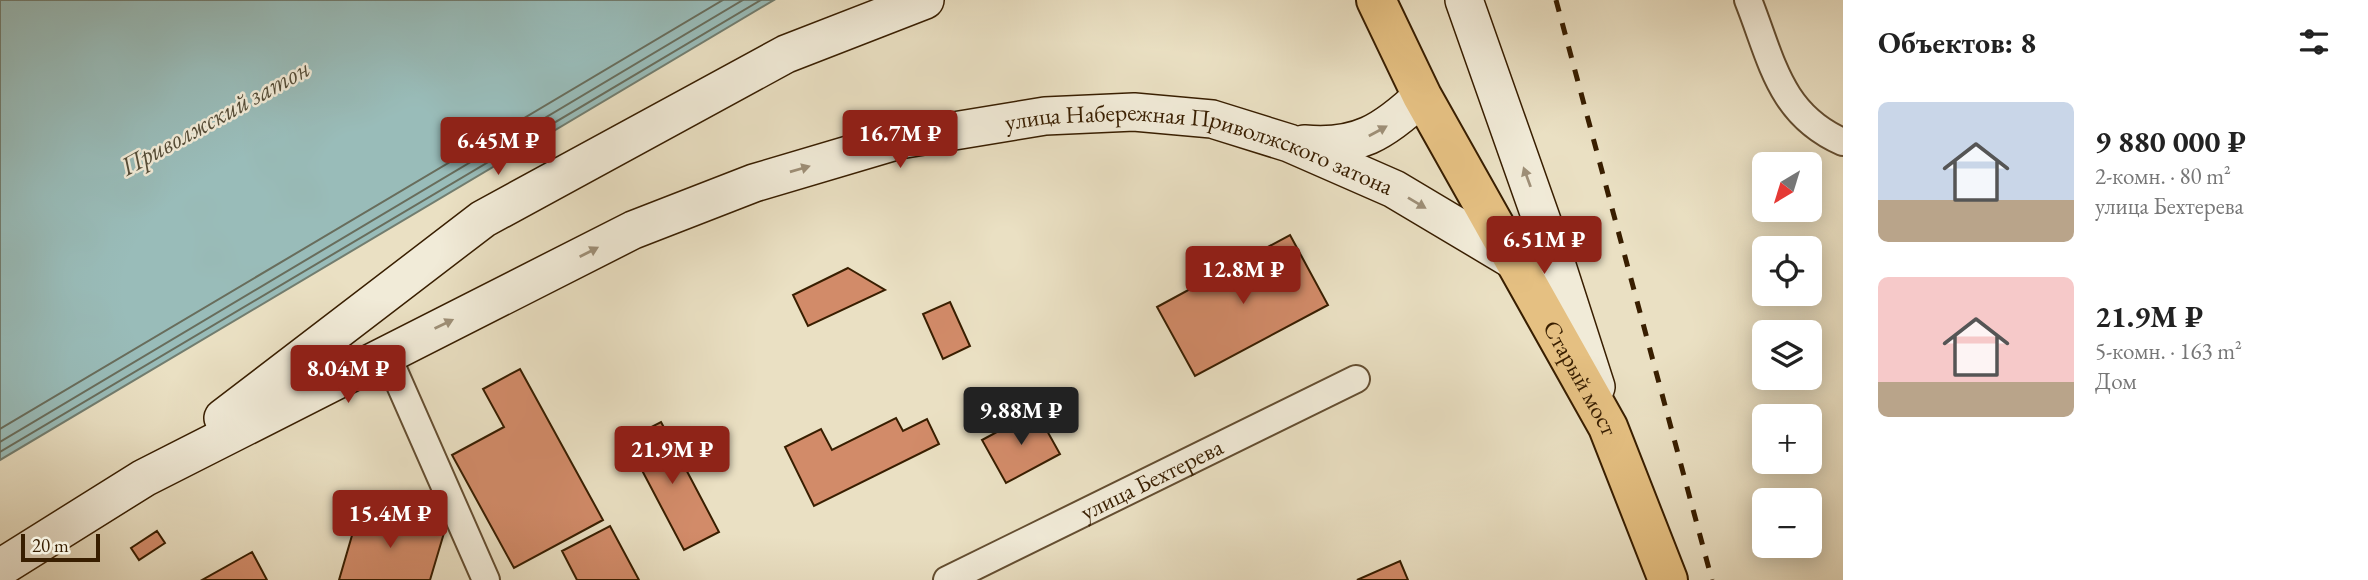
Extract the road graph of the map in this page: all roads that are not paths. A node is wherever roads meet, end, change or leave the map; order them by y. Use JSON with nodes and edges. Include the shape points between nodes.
{"nodes":[{"id":1,"x":925,"y":0,"type":"edge"},
{"id":2,"x":1376,"y":0,"type":"edge"},
{"id":3,"x":1464,"y":0,"type":"edge"},
{"id":4,"x":1748,"y":0,"type":"edge"},
{"id":5,"x":1422,"y":96,"type":"junction"},
{"id":6,"x":1843,"y":142,"type":"edge"},
{"id":7,"x":1289,"y":143,"type":"junction"},
{"id":8,"x":1549,"y":241,"type":"junction"},
{"id":9,"x":1513,"y":260,"type":"junction"},
{"id":10,"x":386,"y":353,"type":"junction"},
{"id":11,"x":1356,"y":379,"type":"dead end"},
{"id":12,"x":1608,"y":427,"type":"junction"},
{"id":13,"x":144,"y":478,"type":"junction"},
{"id":14,"x":0,"y":568,"type":"edge"},
{"id":15,"x":486,"y":580,"type":"edge"},
{"id":16,"x":947,"y":580,"type":"edge"},
{"id":17,"x":1668,"y":580,"type":"edge"}],
"edges":[{"from":1,"to":13,"type":"main road","name":"улица Набережная Приволжского затона","via":[[786,54],[482,219]]},
{"from":2,"to":5,"type":"main road","name":"Старый мост"},
{"from":8,"to":3,"type":"main road","one_way":true},
{"from":4,"to":6,"type":"street","via":[[1789,100],[1810,124]]},
{"from":7,"to":5,"type":"main road","one_way":true,"via":[[1329,146],[1359,141],[1396,121]]},
{"from":5,"to":9,"type":"main road","name":"Старый мост"},
{"from":7,"to":9,"type":"main road","name":"улица Набережная Приволжского затона","one_way":true,"via":[[1394,189]]},
{"from":10,"to":7,"type":"main road","name":"улица Набережная Приволжского затона","one_way":true,"via":[[633,230],[754,183],[899,140],[1045,116],[1134,112],[1212,120]]},
{"from":8,"to":9,"type":"main road"},
{"from":8,"to":12,"type":"main road"},
{"from":9,"to":12,"type":"main road","name":"Старый мост"},
{"from":10,"to":13,"type":"main road","name":"улица Набережная Приволжского затона"},
{"from":10,"to":15,"type":"street"},
{"from":11,"to":16,"type":"street","name":"улица Бехтерева"},
{"from":12,"to":17,"type":"main road","name":"Старый мост"},
{"from":13,"to":14,"type":"main road","name":"улица Набережная Приволжского затона"}]}
